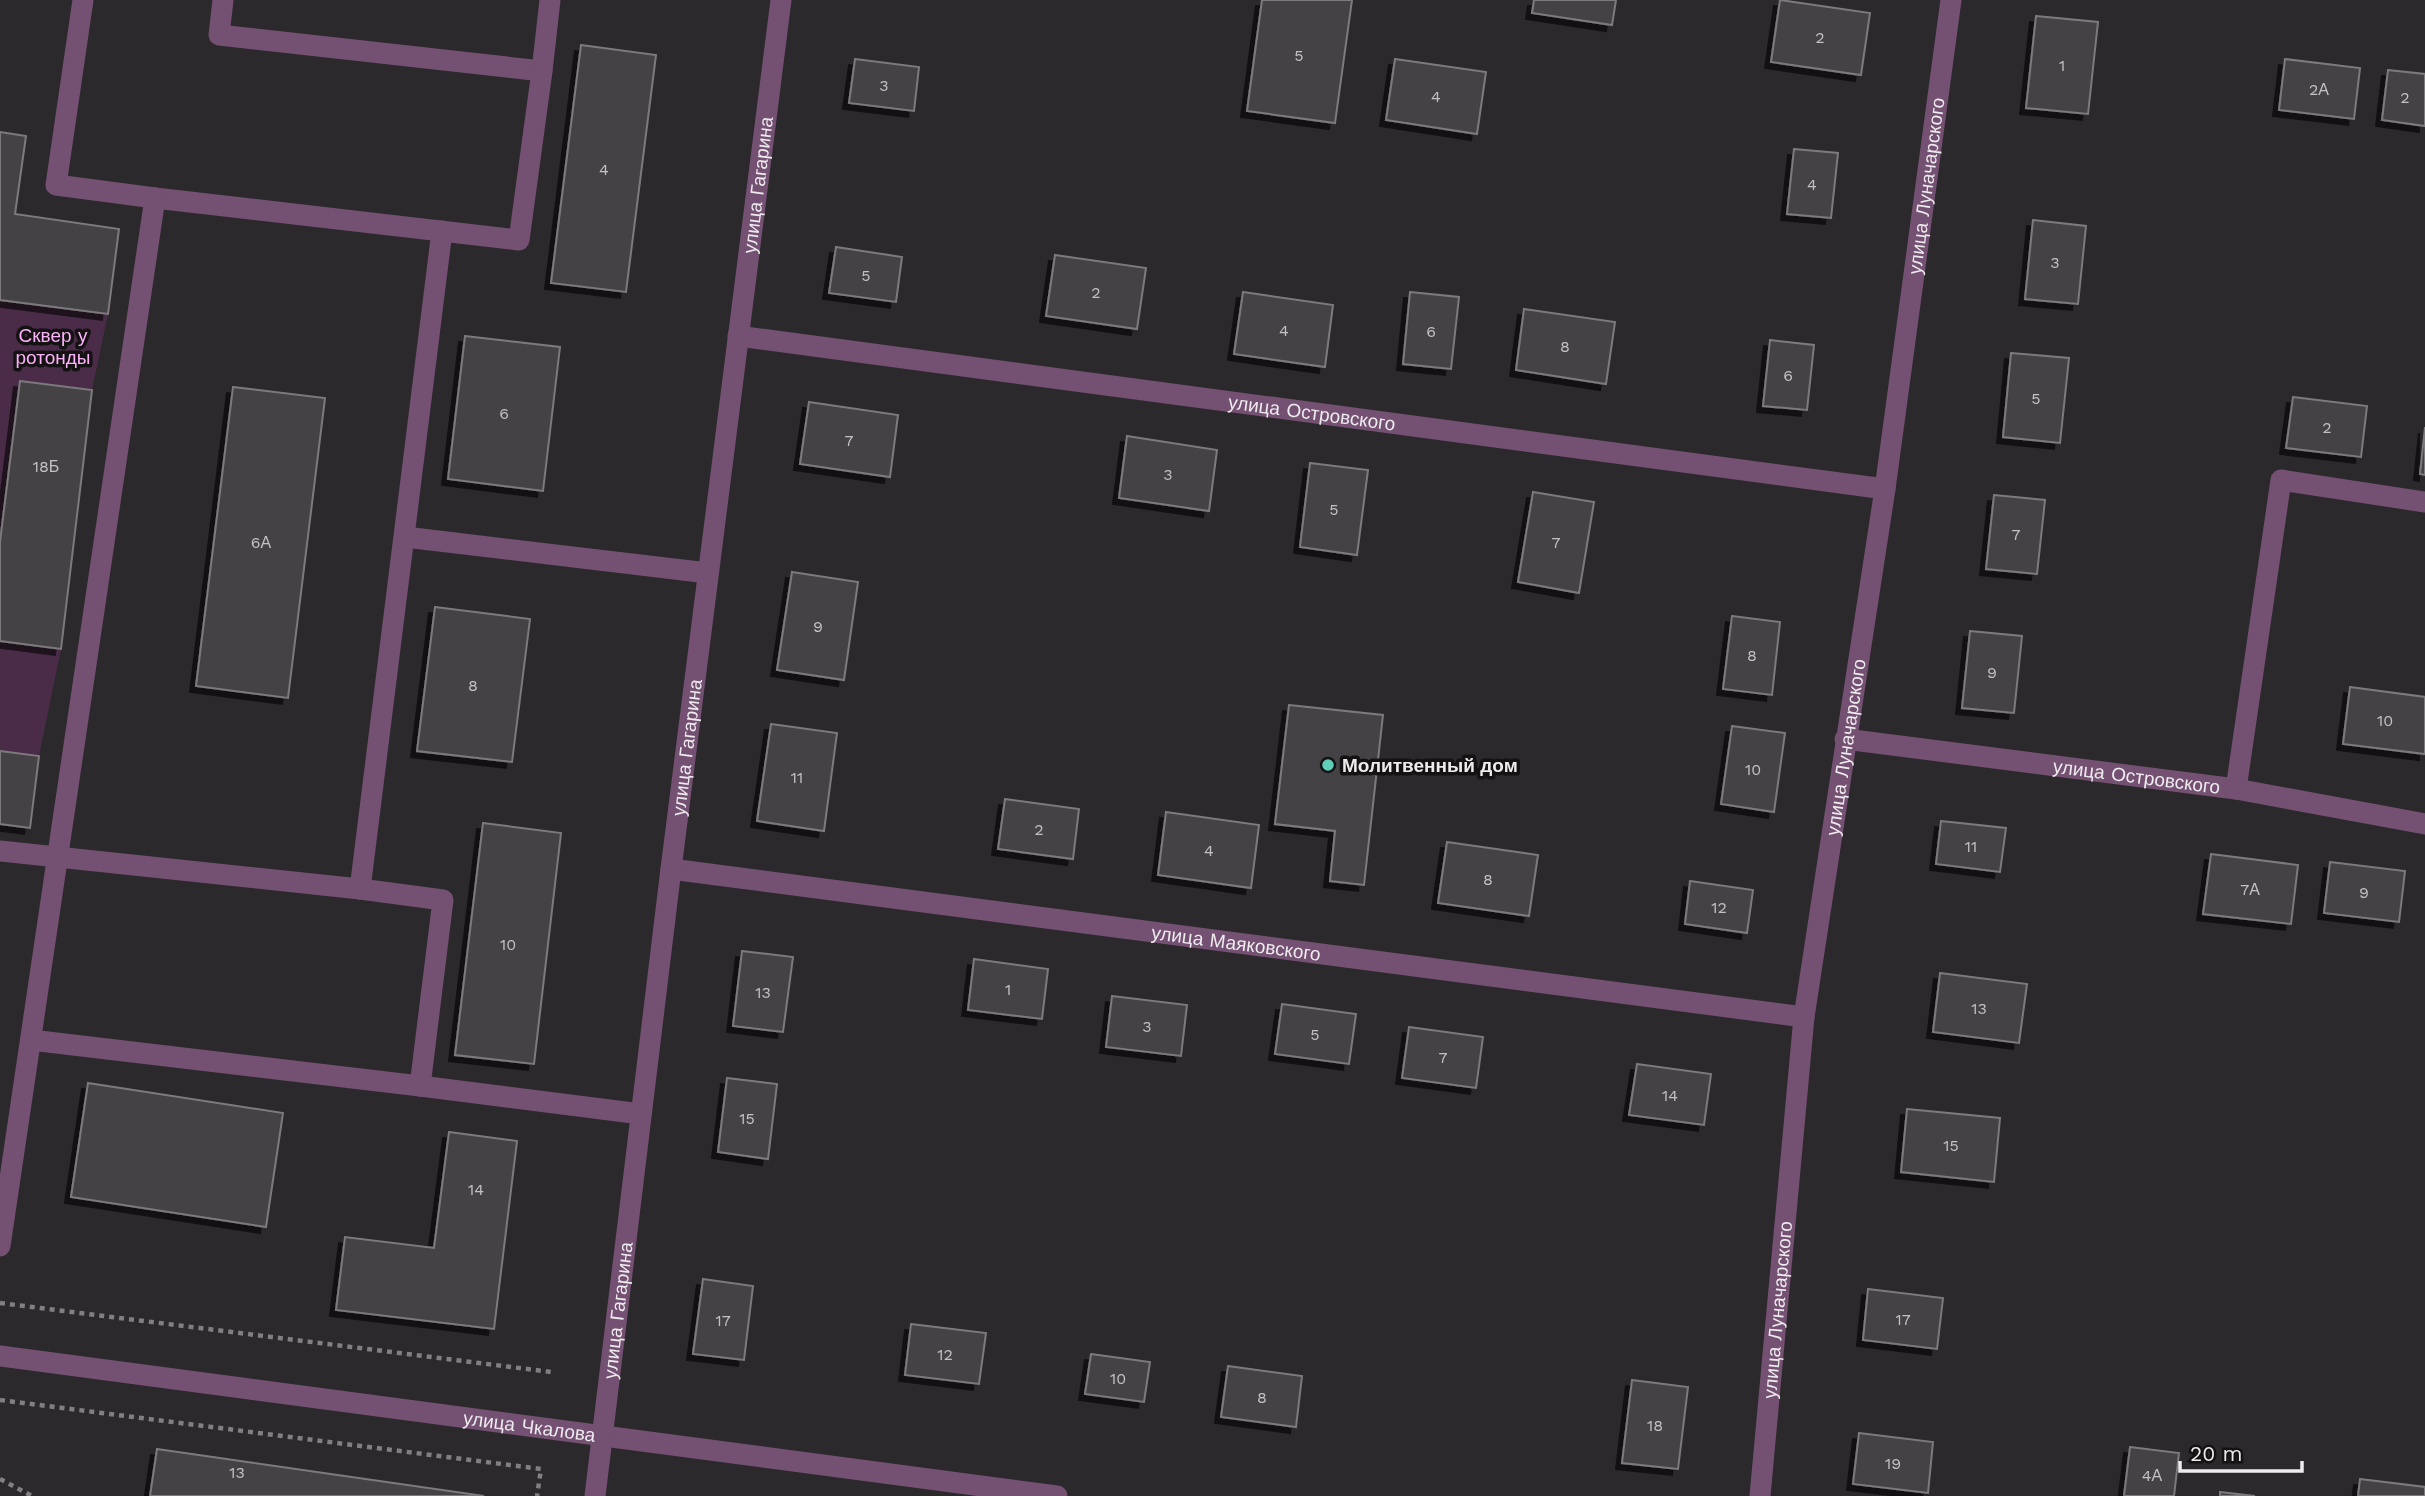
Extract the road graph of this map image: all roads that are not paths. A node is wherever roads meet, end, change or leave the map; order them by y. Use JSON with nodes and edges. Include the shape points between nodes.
{"nodes":[{"id":1,"x":83,"y":0,"type":"edge"},
{"id":2,"x":223,"y":0,"type":"edge"},
{"id":3,"x":550,"y":0,"type":"edge"},
{"id":4,"x":782,"y":0,"type":"edge"},
{"id":5,"x":1951,"y":0,"type":"edge"},
{"id":6,"x":542,"y":71,"type":"junction"},
{"id":7,"x":155,"y":198,"type":"junction"},
{"id":8,"x":442,"y":231,"type":"junction"},
{"id":9,"x":738,"y":336,"type":"junction"},
{"id":10,"x":1885,"y":489,"type":"junction"},
{"id":11,"x":2425,"y":502,"type":"edge"},
{"id":12,"x":405,"y":537,"type":"junction"},
{"id":13,"x":708,"y":573,"type":"junction"},
{"id":14,"x":1845,"y":739,"type":"junction"},
{"id":15,"x":2236,"y":789,"type":"junction"},
{"id":16,"x":2425,"y":824,"type":"edge"},
{"id":17,"x":0,"y":851,"type":"edge"},
{"id":18,"x":58,"y":858,"type":"junction"},
{"id":19,"x":671,"y":869,"type":"junction"},
{"id":20,"x":360,"y":889,"type":"junction"},
{"id":21,"x":1804,"y":1017,"type":"junction"},
{"id":22,"x":31,"y":1040,"type":"junction"},
{"id":23,"x":420,"y":1086,"type":"junction"},
{"id":24,"x":10,"y":1111,"type":"edge"},
{"id":25,"x":641,"y":1114,"type":"junction"},
{"id":26,"x":0,"y":1246,"type":"edge"},
{"id":27,"x":0,"y":1356,"type":"edge"},
{"id":28,"x":603,"y":1437,"type":"junction"},
{"id":29,"x":595,"y":1496,"type":"edge"},
{"id":30,"x":1057,"y":1496,"type":"edge"},
{"id":31,"x":1760,"y":1496,"type":"edge"}],
"edges":[{"from":1,"to":7,"type":"street","via":[[56,185]]},
{"from":2,"to":6,"type":"street","via":[[219,35]]},
{"from":3,"to":6,"type":"street"},
{"from":4,"to":9,"type":"street","name":"улица Гагарина"},
{"from":5,"to":10,"type":"street","name":"улица Луначарского"},
{"from":6,"to":8,"type":"street","via":[[519,240]]},
{"from":7,"to":8,"type":"street"},
{"from":7,"to":18,"type":"street"},
{"from":8,"to":12,"type":"street"},
{"from":9,"to":10,"type":"street","name":"улица Островского"},
{"from":9,"to":13,"type":"street","name":"улица Гагарина"},
{"from":10,"to":14,"type":"street","name":"улица Луначарского"},
{"from":11,"to":15,"type":"street","via":[[2281,480]]},
{"from":12,"to":13,"type":"street"},
{"from":12,"to":20,"type":"street"},
{"from":13,"to":19,"type":"street","name":"улица Гагарина"},
{"from":14,"to":15,"type":"street","name":"улица Островского"},
{"from":14,"to":21,"type":"street","name":"улица Луначарского"},
{"from":15,"to":16,"type":"street","name":"улица Островского"},
{"from":17,"to":18,"type":"street"},
{"from":18,"to":20,"type":"street"},
{"from":18,"to":22,"type":"street"},
{"from":19,"to":21,"type":"street","name":"улица Маяковского"},
{"from":19,"to":25,"type":"street","name":"улица Гагарина"},
{"from":20,"to":23,"type":"street","via":[[443,900]]},
{"from":21,"to":31,"type":"street","name":"улица Луначарского"},
{"from":22,"to":23,"type":"street"},
{"from":22,"to":24,"type":"street"},
{"from":23,"to":25,"type":"street"},
{"from":24,"to":26,"type":"street"},
{"from":25,"to":28,"type":"street","name":"улица Гагарина"},
{"from":27,"to":28,"type":"street","name":"улица Чкалова"},
{"from":28,"to":29,"type":"street","name":"улица Гагарина"},
{"from":28,"to":30,"type":"street","name":"улица Чкалова"}]}
